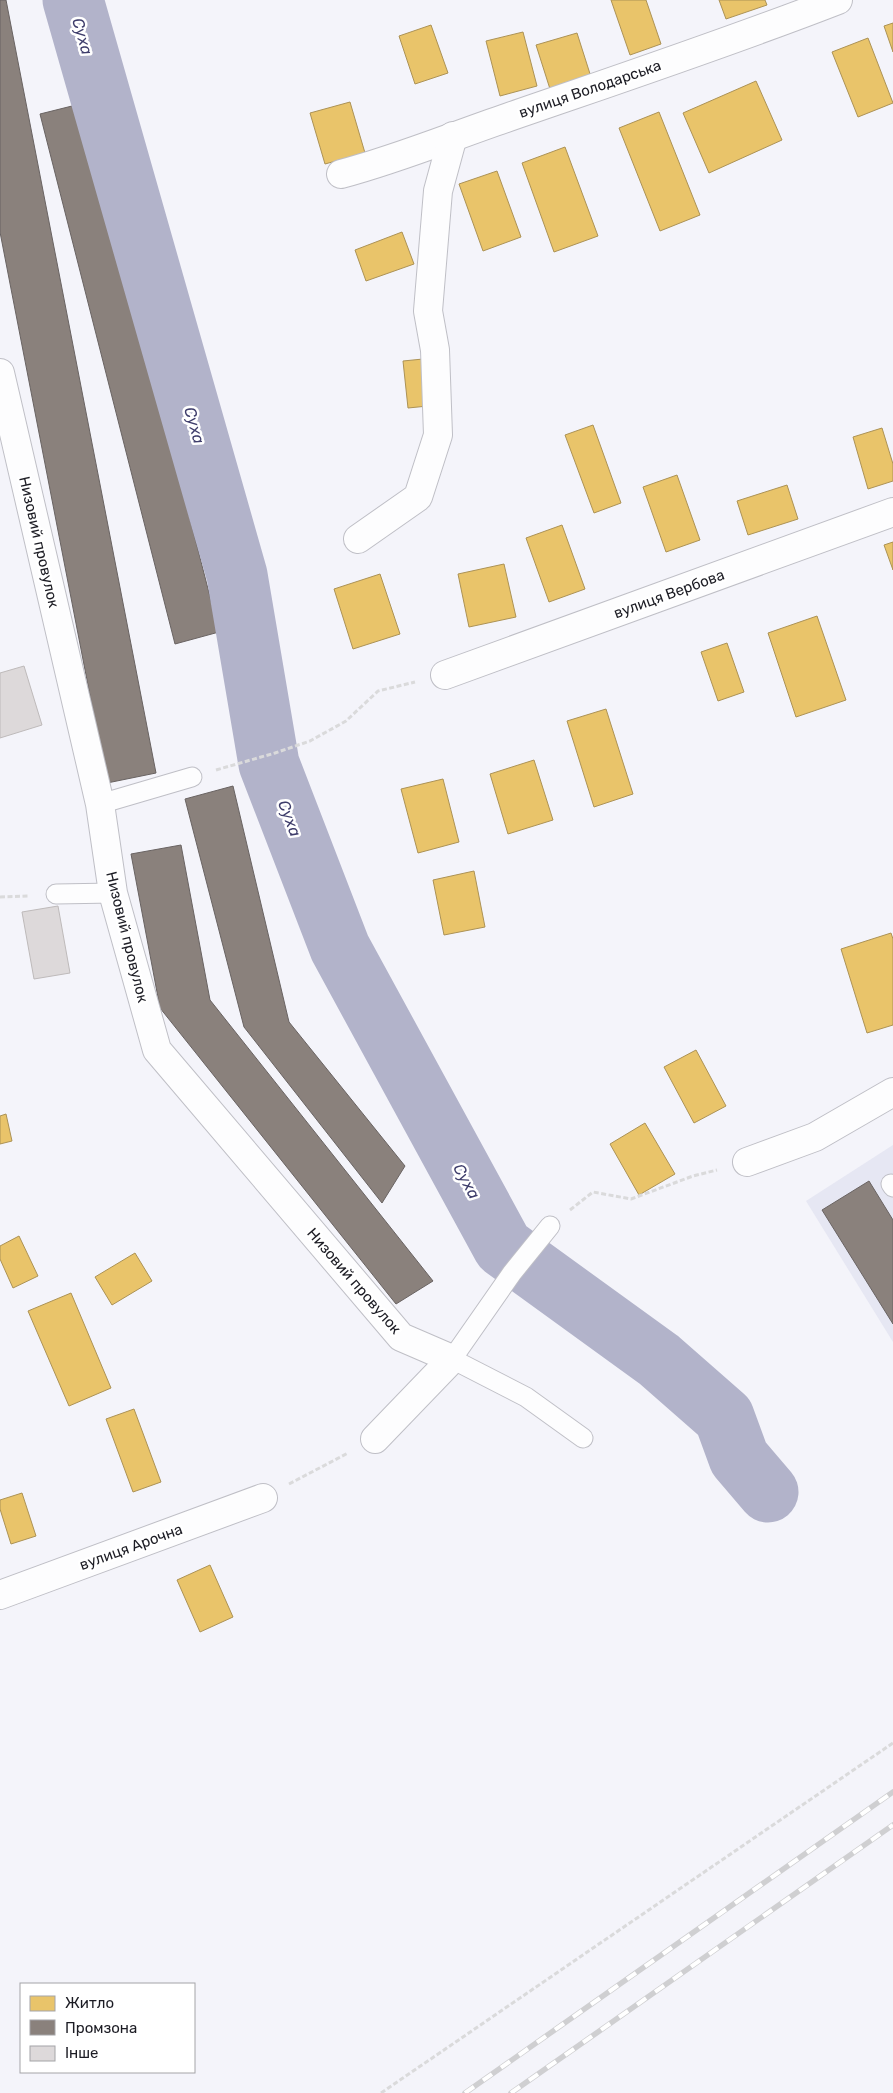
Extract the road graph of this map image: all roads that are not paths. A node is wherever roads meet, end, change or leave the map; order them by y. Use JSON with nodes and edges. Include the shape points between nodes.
{"nodes":[{"id":1,"x":838,"y":0,"type":"edge"},
{"id":2,"x":453,"y":136,"type":"junction"},
{"id":3,"x":340,"y":174,"type":"dead end"},
{"id":4,"x":0,"y":373,"type":"edge"},
{"id":5,"x":893,"y":512,"type":"edge"},
{"id":6,"x":358,"y":539,"type":"dead end"},
{"id":7,"x":432,"y":678,"type":"road end"},
{"id":8,"x":192,"y":776,"type":"road end"},
{"id":9,"x":100,"y":804,"type":"junction"},
{"id":10,"x":113,"y":892,"type":"junction"},
{"id":11,"x":56,"y":894,"type":"dead end"},
{"id":12,"x":893,"y":1092,"type":"edge"},
{"id":13,"x":747,"y":1162,"type":"road end"},
{"id":14,"x":550,"y":1226,"type":"road end"},
{"id":15,"x":452,"y":1359,"type":"junction"},
{"id":16,"x":583,"y":1438,"type":"dead end"},
{"id":17,"x":375,"y":1439,"type":"road end"},
{"id":18,"x":263,"y":1498,"type":"road end"},
{"id":19,"x":0,"y":1595,"type":"edge"}],
"edges":[{"from":1,"to":2,"type":"street","name":"вулиця Володарська","via":[[736,39]]},
{"from":2,"to":3,"type":"street","name":"вулиця Володарська","via":[[382,163]]},
{"from":2,"to":6,"type":"street","via":[[438,191],[428,311],[434,350],[438,435],[418,497]]},
{"from":4,"to":9,"type":"street","name":"Низовий провулок"},
{"from":5,"to":7,"type":"street","name":"вулиця Вербова"},
{"from":8,"to":9,"type":"lane"},
{"from":9,"to":10,"type":"street","name":"Низовий провулок"},
{"from":10,"to":11,"type":"lane"},
{"from":10,"to":15,"type":"street","name":"Низовий провулок","via":[[157,1050],[401,1337]]},
{"from":12,"to":13,"type":"street","via":[[815,1137]]},
{"from":14,"to":15,"type":"lane","via":[[512,1273]]},
{"from":15,"to":16,"type":"lane","via":[[526,1397]]},
{"from":15,"to":17,"type":"street"},
{"from":18,"to":19,"type":"street","name":"вулиця Арочна"}]}
